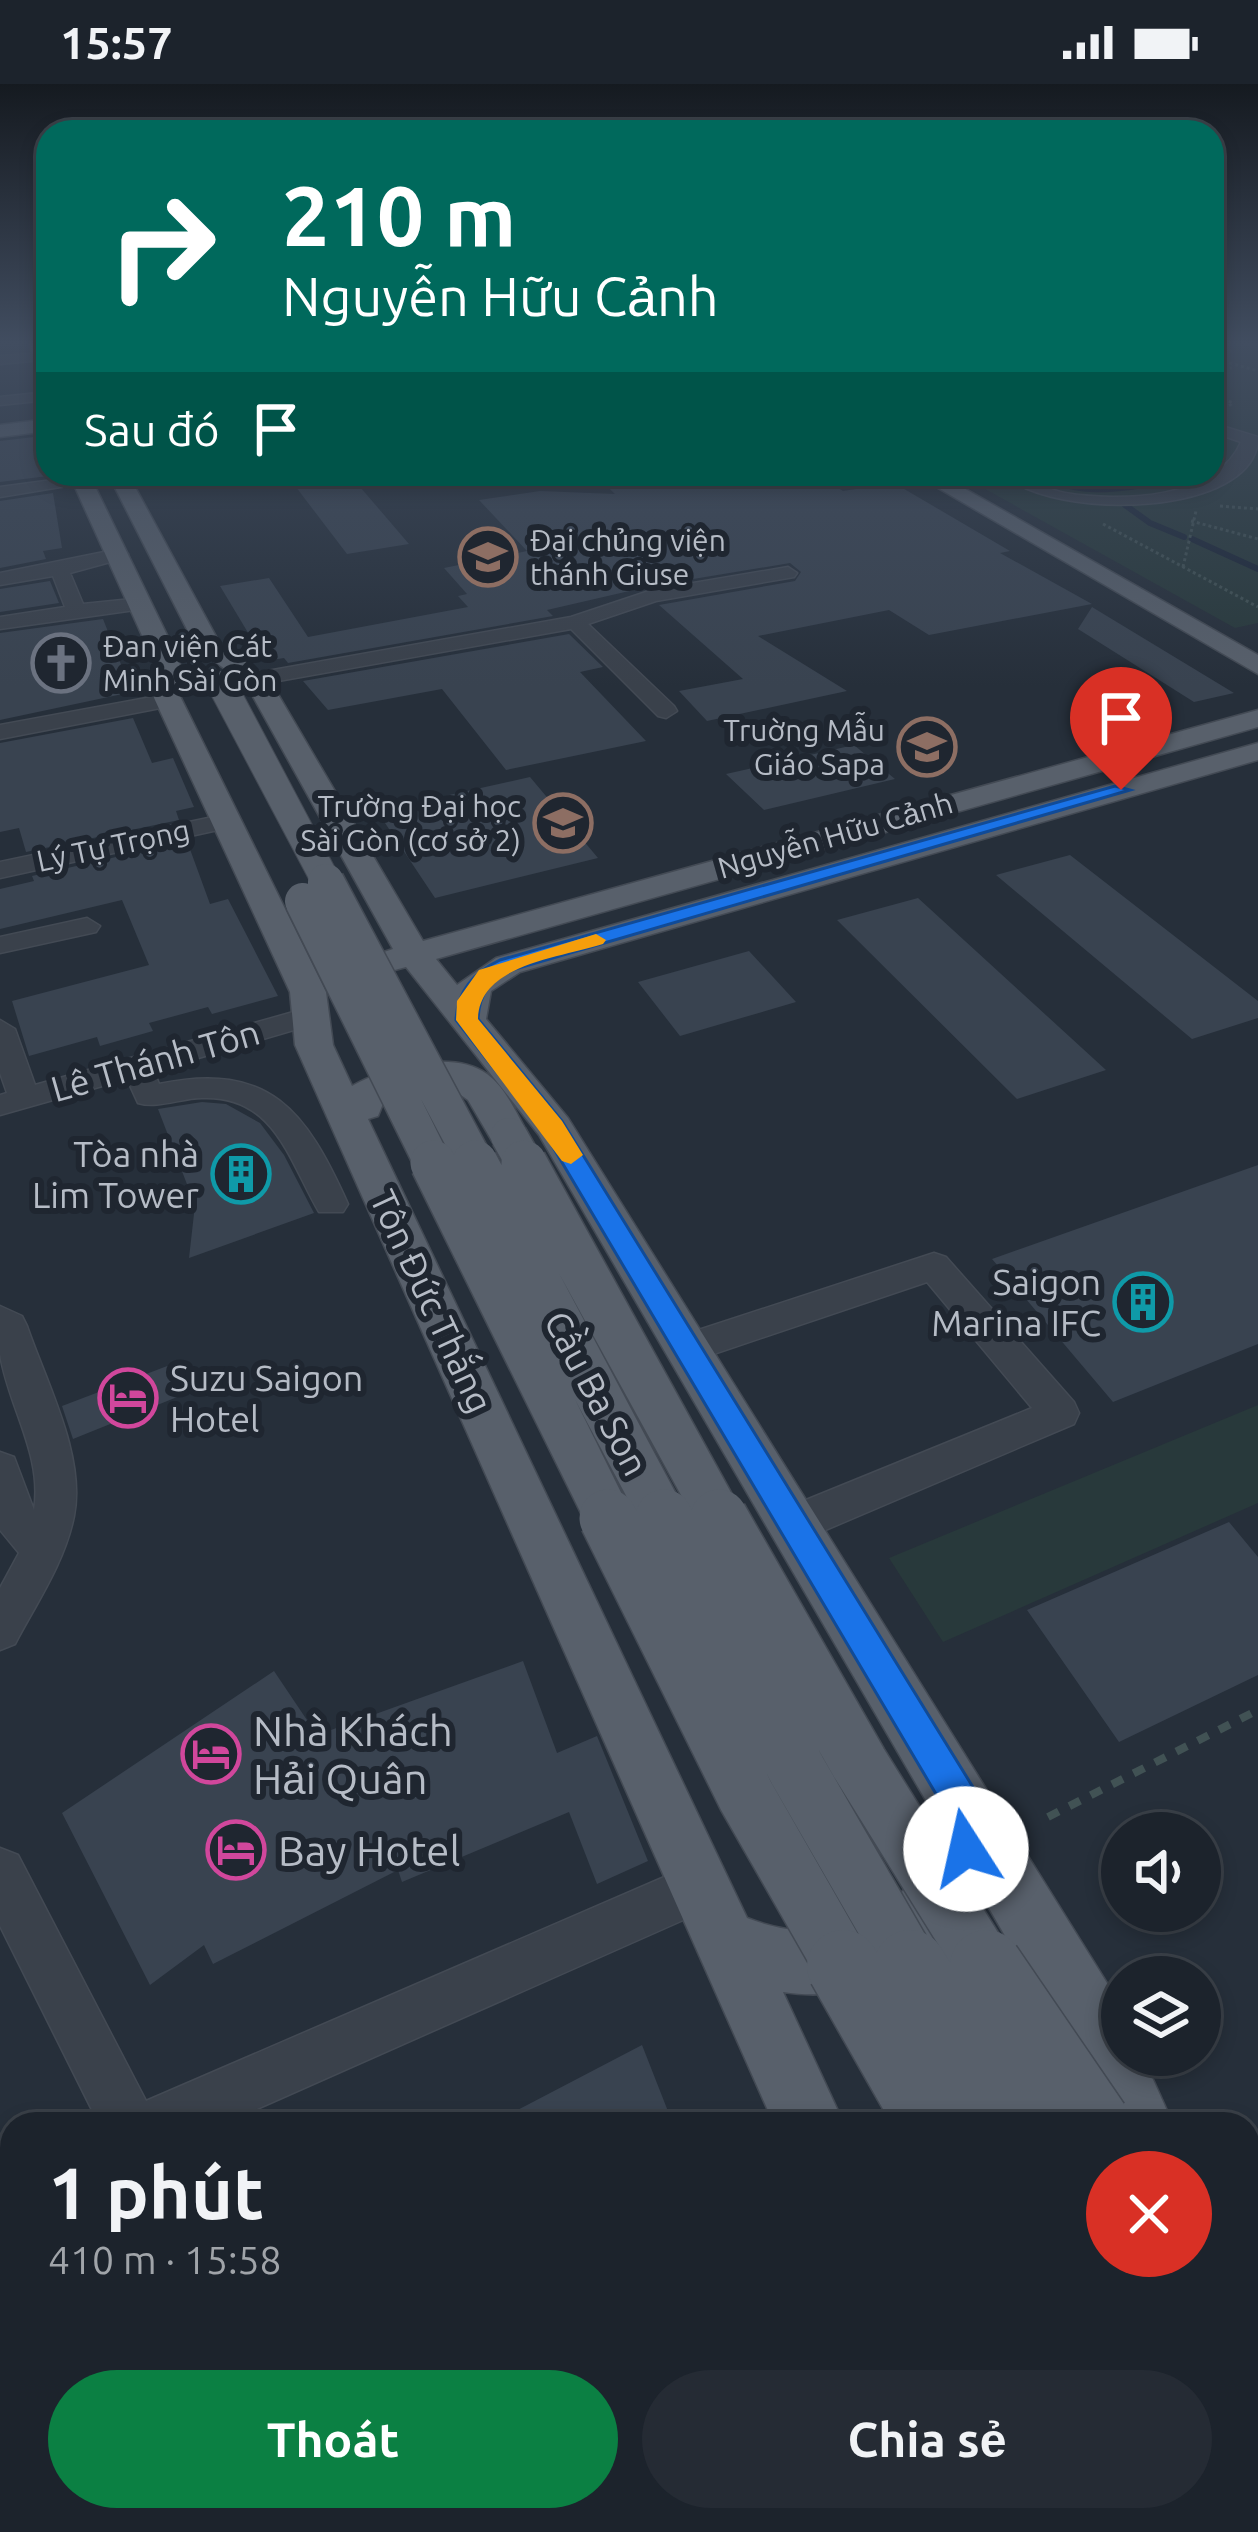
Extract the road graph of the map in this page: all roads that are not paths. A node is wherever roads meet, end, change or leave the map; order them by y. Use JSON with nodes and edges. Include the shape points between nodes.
{"nodes":[{"id":1,"x":36,"y":485,"type":"edge"},
{"id":2,"x":86,"y":486,"type":"edge"},
{"id":3,"x":124,"y":486,"type":"edge"},
{"id":4,"x":945,"y":486,"type":"edge"},
{"id":5,"x":1028,"y":486,"type":"edge"},
{"id":6,"x":1208,"y":486,"type":"edge"},
{"id":7,"x":0,"y":492,"type":"edge"},
{"id":8,"x":134,"y":505,"type":"junction"},
{"id":9,"x":98,"y":511,"type":"junction"},
{"id":10,"x":119,"y":554,"type":"junction"},
{"id":11,"x":60,"y":570,"type":"junction"},
{"id":12,"x":788,"y":573,"type":"dead end"},
{"id":13,"x":0,"y":579,"type":"edge"},
{"id":14,"x":142,"y":604,"type":"junction"},
{"id":15,"x":76,"y":611,"type":"junction"},
{"id":16,"x":575,"y":622,"type":"junction"},
{"id":17,"x":0,"y":623,"type":"edge"},
{"id":18,"x":1258,"y":666,"type":"edge"},
{"id":19,"x":203,"y":677,"type":"junction"},
{"id":20,"x":666,"y":711,"type":"dead end"},
{"id":21,"x":1258,"y":718,"type":"edge"},
{"id":22,"x":0,"y":732,"type":"edge"},
{"id":23,"x":1258,"y":751,"type":"edge"},
{"id":24,"x":1094,"y":764,"type":"junction"},
{"id":25,"x":227,"y":820,"type":"junction"},
{"id":26,"x":804,"y":844,"type":"junction"},
{"id":27,"x":0,"y":847,"type":"edge"},
{"id":28,"x":714,"y":849,"type":"junction"},
{"id":29,"x":12,"y":867,"type":"edge"},
{"id":30,"x":386,"y":908,"type":"junction"},
{"id":31,"x":87,"y":926,"type":"dead end"},
{"id":32,"x":0,"y":945,"type":"edge"},
{"id":33,"x":412,"y":952,"type":"junction"},
{"id":34,"x":311,"y":1016,"type":"junction"},
{"id":35,"x":467,"y":1020,"type":"junction"},
{"id":36,"x":0,"y":1029,"type":"edge"},
{"id":37,"x":137,"y":1066,"type":"junction"},
{"id":38,"x":12,"y":1101,"type":"edge"},
{"id":39,"x":364,"y":1107,"type":"junction"},
{"id":40,"x":360,"y":1148,"type":"junction"},
{"id":41,"x":314,"y":1164,"type":"junction"},
{"id":42,"x":331,"y":1204,"type":"dead end"},
{"id":43,"x":394,"y":1211,"type":"junction"},
{"id":44,"x":0,"y":1320,"type":"edge"},
{"id":45,"x":687,"y":1348,"type":"junction"},
{"id":46,"x":0,"y":1469,"type":"edge"},
{"id":47,"x":794,"y":1524,"type":"junction"},
{"id":48,"x":41,"y":1549,"type":"junction"},
{"id":49,"x":0,"y":1630,"type":"edge"},
{"id":50,"x":971,"y":1818,"type":"junction"},
{"id":51,"x":0,"y":1873,"type":"edge"},
{"id":52,"x":712,"y":1914,"type":"junction"},
{"id":53,"x":1029,"y":1915,"type":"junction"},
{"id":54,"x":122,"y":2112,"type":"edge"},
{"id":55,"x":191,"y":2112,"type":"edge"},
{"id":56,"x":803,"y":2112,"type":"edge"},
{"id":57,"x":926,"y":2112,"type":"edge"},
{"id":58,"x":1002,"y":2112,"type":"edge"},
{"id":59,"x":1072,"y":2112,"type":"edge"},
{"id":60,"x":1086,"y":2112,"type":"edge"},
{"id":61,"x":1133,"y":2112,"type":"edge"}],
"edges":[{"from":1,"to":7,"type":"street"},
{"from":2,"to":9,"type":"main road","name":"Tôn Đức Thắng"},
{"from":3,"to":8,"type":"main road","name":"Tôn Đức Thắng"},
{"from":4,"to":18,"type":"main road"},
{"from":5,"to":6,"type":"street","via":[[1084,498],[1159,497]]},
{"from":8,"to":9,"type":"main road"},
{"from":8,"to":19,"type":"main road","name":"Tôn Đức Thắng"},
{"from":9,"to":10,"type":"main road","name":"Tôn Đức Thắng"},
{"from":10,"to":11,"type":"street"},
{"from":10,"to":14,"type":"main road","name":"Tôn Đức Thắng"},
{"from":11,"to":13,"type":"street"},
{"from":11,"to":15,"type":"street"},
{"from":12,"to":16,"type":"street","via":[[652,596]]},
{"from":14,"to":15,"type":"street"},
{"from":14,"to":19,"type":"main road","name":"Tôn Đức Thắng"},
{"from":15,"to":17,"type":"street"},
{"from":16,"to":19,"type":"street","via":[[299,671]]},
{"from":16,"to":20,"type":"street"},
{"from":19,"to":22,"type":"street"},
{"from":19,"to":25,"type":"main road","name":"Tôn Đức Thắng"},
{"from":19,"to":30,"type":"main road","name":"Tôn Đức Thắng"},
{"from":19,"to":57,"type":"main road","name":"Cầu Ba Son","bridge":true,"via":[[746,1796]]},
{"from":19,"to":58,"type":"main road","name":"Cầu Ba Son","bridge":true,"via":[[797,1770]]},
{"from":21,"to":24,"type":"main road","name":"Nguyễn Hữu Cảnh"},
{"from":23,"to":35,"type":"main road","name":"Nguyễn Hữu Cảnh","via":[[508,964],[474,986]]},
{"from":24,"to":26,"type":"main road","name":"Nguyễn Hữu Cảnh"},
{"from":24,"to":28,"type":"main road","via":[[1008,766]]},
{"from":25,"to":29,"type":"street","name":"Lý Tự Trọng"},
{"from":25,"to":34,"type":"main road","name":"Tôn Đức Thắng","via":[[308,992]]},
{"from":26,"to":28,"type":"main road"},
{"from":26,"to":33,"type":"main road","name":"Nguyễn Hữu Cảnh"},
{"from":27,"to":29,"type":"street","via":[[16,844]]},
{"from":28,"to":30,"type":"main road","via":[[464,916],[418,920]]},
{"from":30,"to":33,"type":"main road","name":"Tôn Đức Thắng"},
{"from":31,"to":32,"type":"street"},
{"from":33,"to":35,"type":"main road","name":"Tôn Đức Thắng"},
{"from":33,"to":39,"type":"main road","name":"Nguyễn Hữu Cảnh","via":[[355,982],[338,1010],[337,1046]]},
{"from":34,"to":37,"type":"street","name":"Lê Thánh Tôn"},
{"from":34,"to":40,"type":"main road","name":"Tôn Đức Thắng","via":[[314,1045]]},
{"from":35,"to":45,"type":"main road","name":"Tôn Đức Thắng","via":[[554,1127]]},
{"from":36,"to":38,"type":"street"},
{"from":37,"to":38,"type":"street","name":"Lê Thánh Tôn"},
{"from":37,"to":41,"type":"street","via":[[149,1096],[206,1085],[274,1106]]},
{"from":39,"to":43,"type":"main road","name":"Nguyễn Hữu Cảnh","via":[[392,1172]]},
{"from":39,"to":60,"type":"main road","bridge":true,"via":[[373,1090],[435,1072],[482,1087],[847,1741]]},
{"from":40,"to":41,"type":"street"},
{"from":40,"to":43,"type":"main road","name":"Tôn Đức Thắng"},
{"from":41,"to":42,"type":"street"},
{"from":43,"to":52,"type":"main road","name":"Tôn Đức Thắng"},
{"from":44,"to":48,"type":"street","via":[[9,1326],[57,1499]]},
{"from":45,"to":47,"type":"main road","name":"Tôn Đức Thắng"},
{"from":45,"to":47,"type":"street","via":[[934,1266],[1060,1413]]},
{"from":46,"to":48,"type":"street","via":[[12,1514]]},
{"from":47,"to":50,"type":"main road","name":"Tôn Đức Thắng"},
{"from":48,"to":49,"type":"street"},
{"from":50,"to":52,"type":"main road","via":[[955,1876],[934,1908],[862,1956],[782,1965]]},
{"from":50,"to":53,"type":"main road","name":"Tôn Đức Thắng"},
{"from":51,"to":54,"type":"street"},
{"from":52,"to":55,"type":"street"},
{"from":52,"to":56,"type":"main road","name":"Tôn Đức Thắng"},
{"from":53,"to":59,"type":"main road","name":"Tôn Đức Thắng"},
{"from":53,"to":61,"type":"main road","name":"Tôn Đức Thắng","via":[[1096,2028]]}]}
